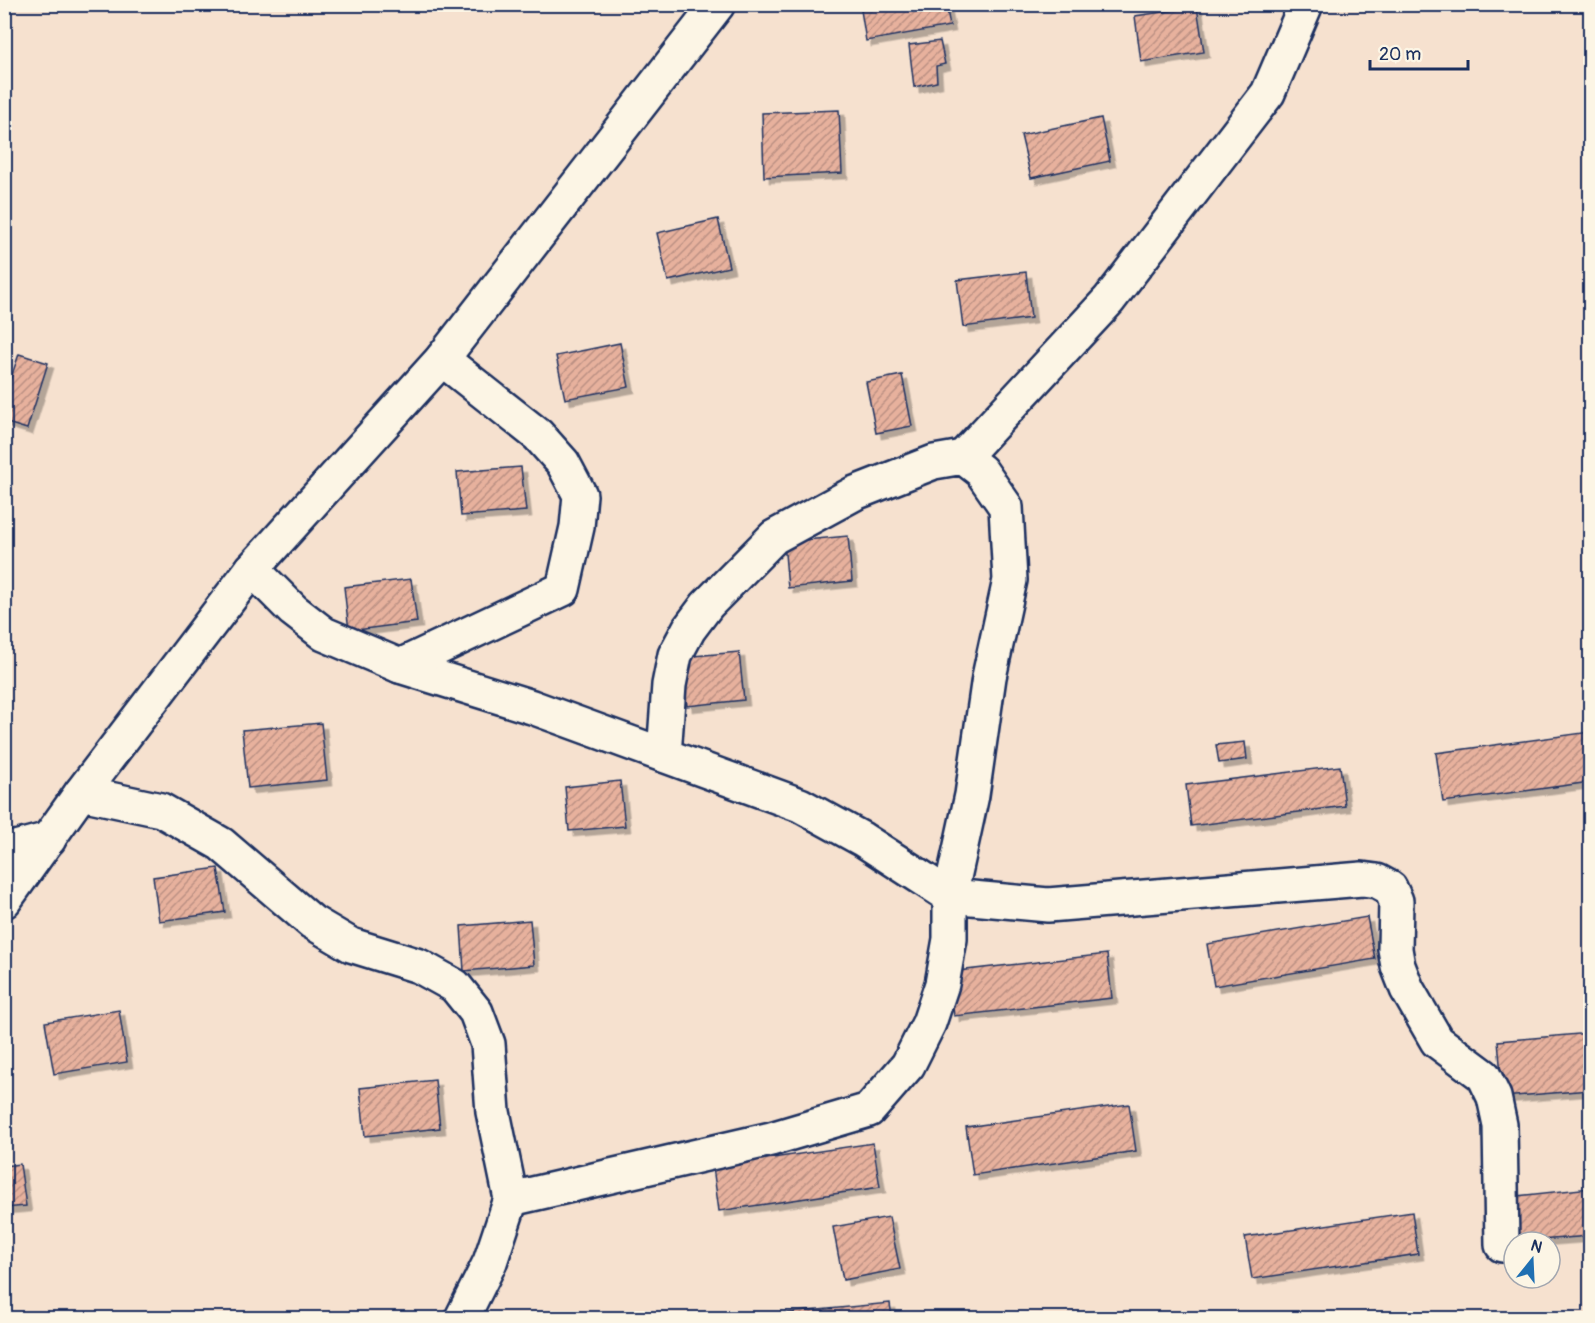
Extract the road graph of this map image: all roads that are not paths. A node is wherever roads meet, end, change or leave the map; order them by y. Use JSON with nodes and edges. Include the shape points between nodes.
{"nodes":[{"id":1,"x":718,"y":4,"type":"edge"},
{"id":2,"x":1306,"y":4,"type":"edge"},
{"id":3,"x":442,"y":358,"type":"junction"},
{"id":4,"x":963,"y":457,"type":"junction"},
{"id":5,"x":252,"y":569,"type":"junction"},
{"id":6,"x":400,"y":666,"type":"junction"},
{"id":7,"x":664,"y":755,"type":"junction"},
{"id":8,"x":81,"y":793,"type":"junction"},
{"id":9,"x":49,"y":838,"type":"junction"},
{"id":10,"x":4,"y":851,"type":"edge"},
{"id":11,"x":950,"y":896,"type":"junction"},
{"id":12,"x":4,"y":901,"type":"edge"},
{"id":13,"x":511,"y":1198,"type":"junction"},
{"id":14,"x":1502,"y":1245,"type":"dead end"},
{"id":15,"x":462,"y":1318,"type":"edge"}],
"edges":[{"from":1,"to":3,"type":"lane"},
{"from":2,"to":4,"type":"lane","via":[[1268,93],[1109,300]]},
{"from":3,"to":5,"type":"lane"},
{"from":3,"to":6,"type":"lane","via":[[538,435],[563,463],[580,495],[577,526],[563,589]]},
{"from":4,"to":7,"type":"lane","via":[[934,462],[855,493],[774,537],[707,605],[675,656]]},
{"from":4,"to":11,"type":"lane","via":[[981,471],[1006,507],[1010,580]]},
{"from":5,"to":6,"type":"lane","via":[[324,634]]},
{"from":5,"to":8,"type":"lane"},
{"from":6,"to":7,"type":"lane","via":[[532,707]]},
{"from":7,"to":11,"type":"lane","via":[[800,805],[862,839]]},
{"from":8,"to":9,"type":"lane"},
{"from":8,"to":13,"type":"lane","via":[[161,810],[221,844],[312,922],[351,945],[419,966],[455,986],[476,1012],[488,1044],[493,1112]]},
{"from":9,"to":10,"type":"lane"},
{"from":9,"to":12,"type":"lane"},
{"from":11,"to":13,"type":"lane","via":[[950,939],[942,984],[929,1023],[908,1065],[869,1110],[771,1138]]},
{"from":11,"to":14,"type":"lane","via":[[1048,905],[1362,879],[1390,888],[1396,901],[1395,949],[1407,989],[1437,1041],[1484,1076],[1494,1097],[1500,1125]]},
{"from":13,"to":15,"type":"lane","via":[[490,1262]]}]}
